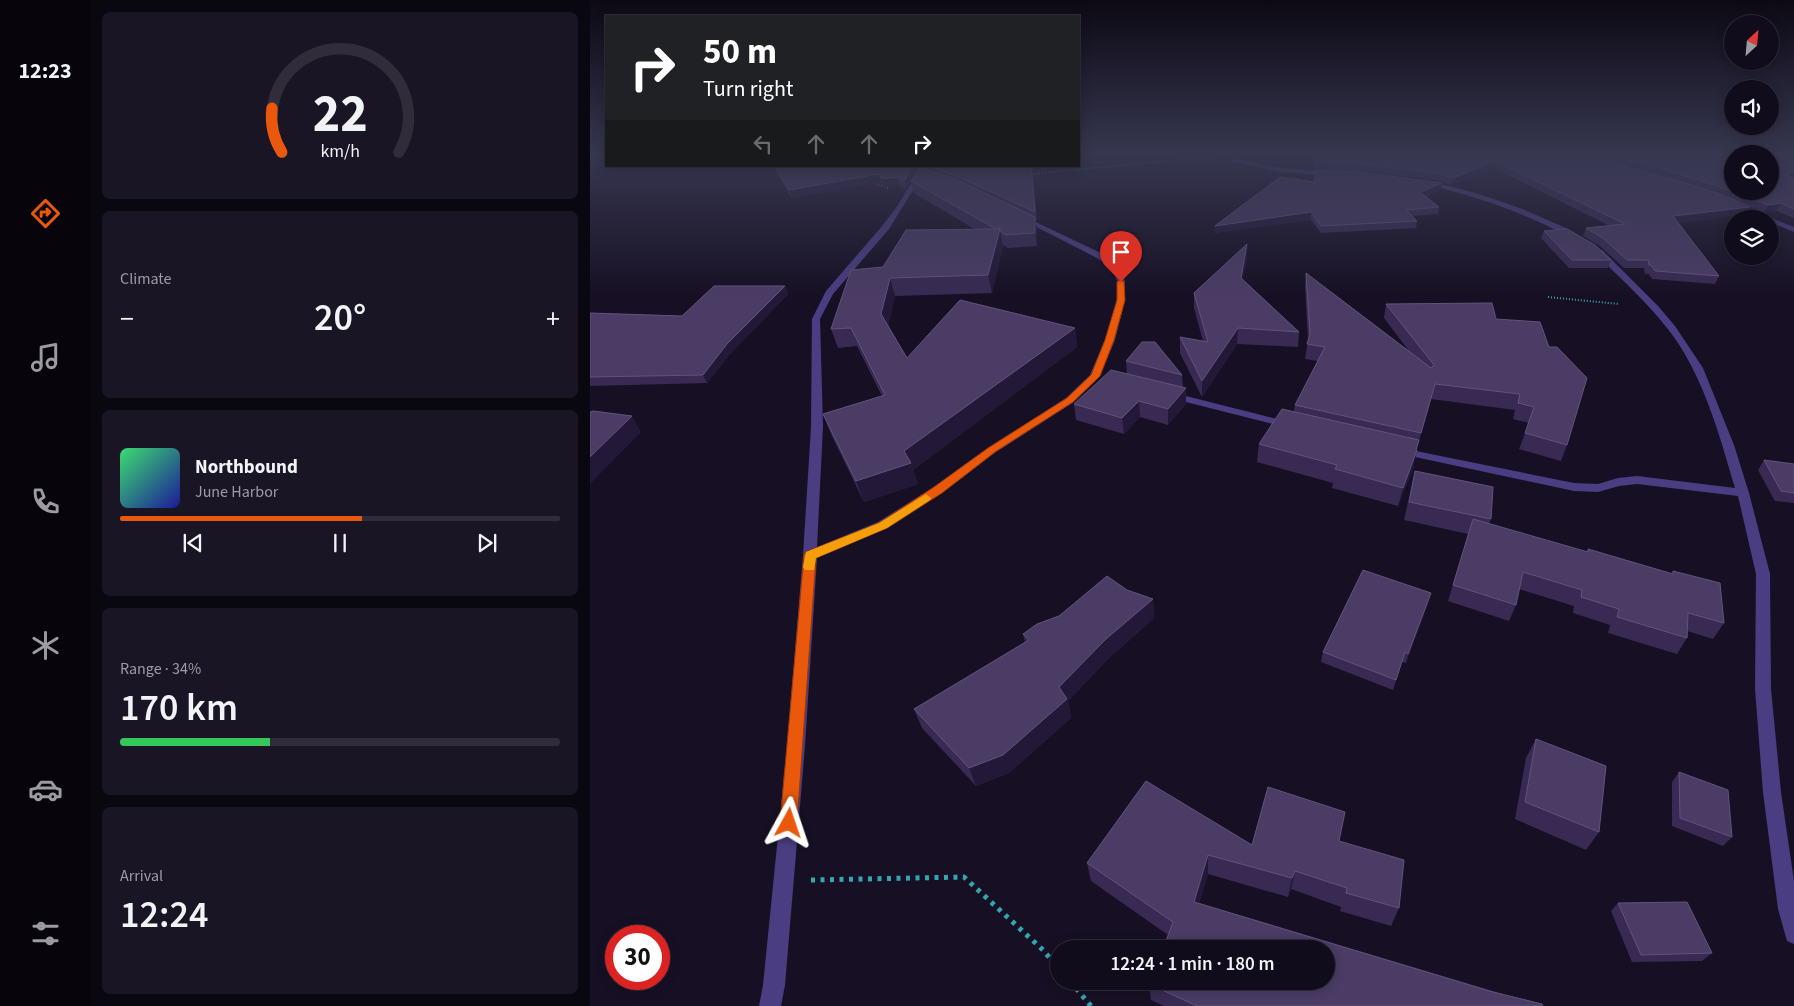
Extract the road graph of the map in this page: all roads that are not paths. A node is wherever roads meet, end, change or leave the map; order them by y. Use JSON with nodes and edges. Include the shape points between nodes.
{"nodes":[{"id":1,"x":903,"y":202,"type":"edge"},
{"id":2,"x":1491,"y":202,"type":"edge"},
{"id":3,"x":1725,"y":202,"type":"edge"},
{"id":4,"x":1746,"y":210,"type":"edge"},
{"id":5,"x":1012,"y":213,"type":"edge"},
{"id":6,"x":1779,"y":223,"type":"edge"},
{"id":7,"x":1794,"y":230,"type":"edge"},
{"id":8,"x":1162,"y":393,"type":"edge"},
{"id":9,"x":1303,"y":429,"type":"edge"},
{"id":10,"x":1388,"y":448,"type":"edge"},
{"id":11,"x":1743,"y":493,"type":"junction"},
{"id":12,"x":810,"y":555,"type":"junction"},
{"id":13,"x":1794,"y":934,"type":"edge"},
{"id":14,"x":770,"y":1006,"type":"edge"}],
"edges":[{"from":1,"to":12,"type":"street","via":[[886,227],[829,293],[816,319],[817,427]]},
{"from":2,"to":11,"type":"street","via":[[1558,226],[1596,249],[1655,308],[1698,368]]},
{"from":3,"to":4,"type":"street"},
{"from":5,"to":12,"type":"street","via":[[1100,256],[1115,267],[1121,282],[1121,300],[1100,378],[883,526]]},
{"from":6,"to":7,"type":"street"},
{"from":8,"to":9,"type":"street"},
{"from":10,"to":11,"type":"street","via":[[1574,487],[1598,488],[1637,480]]},
{"from":11,"to":13,"type":"street","via":[[1763,574],[1763,689],[1772,792]]},
{"from":12,"to":14,"type":"street","via":[[796,746]]}]}
